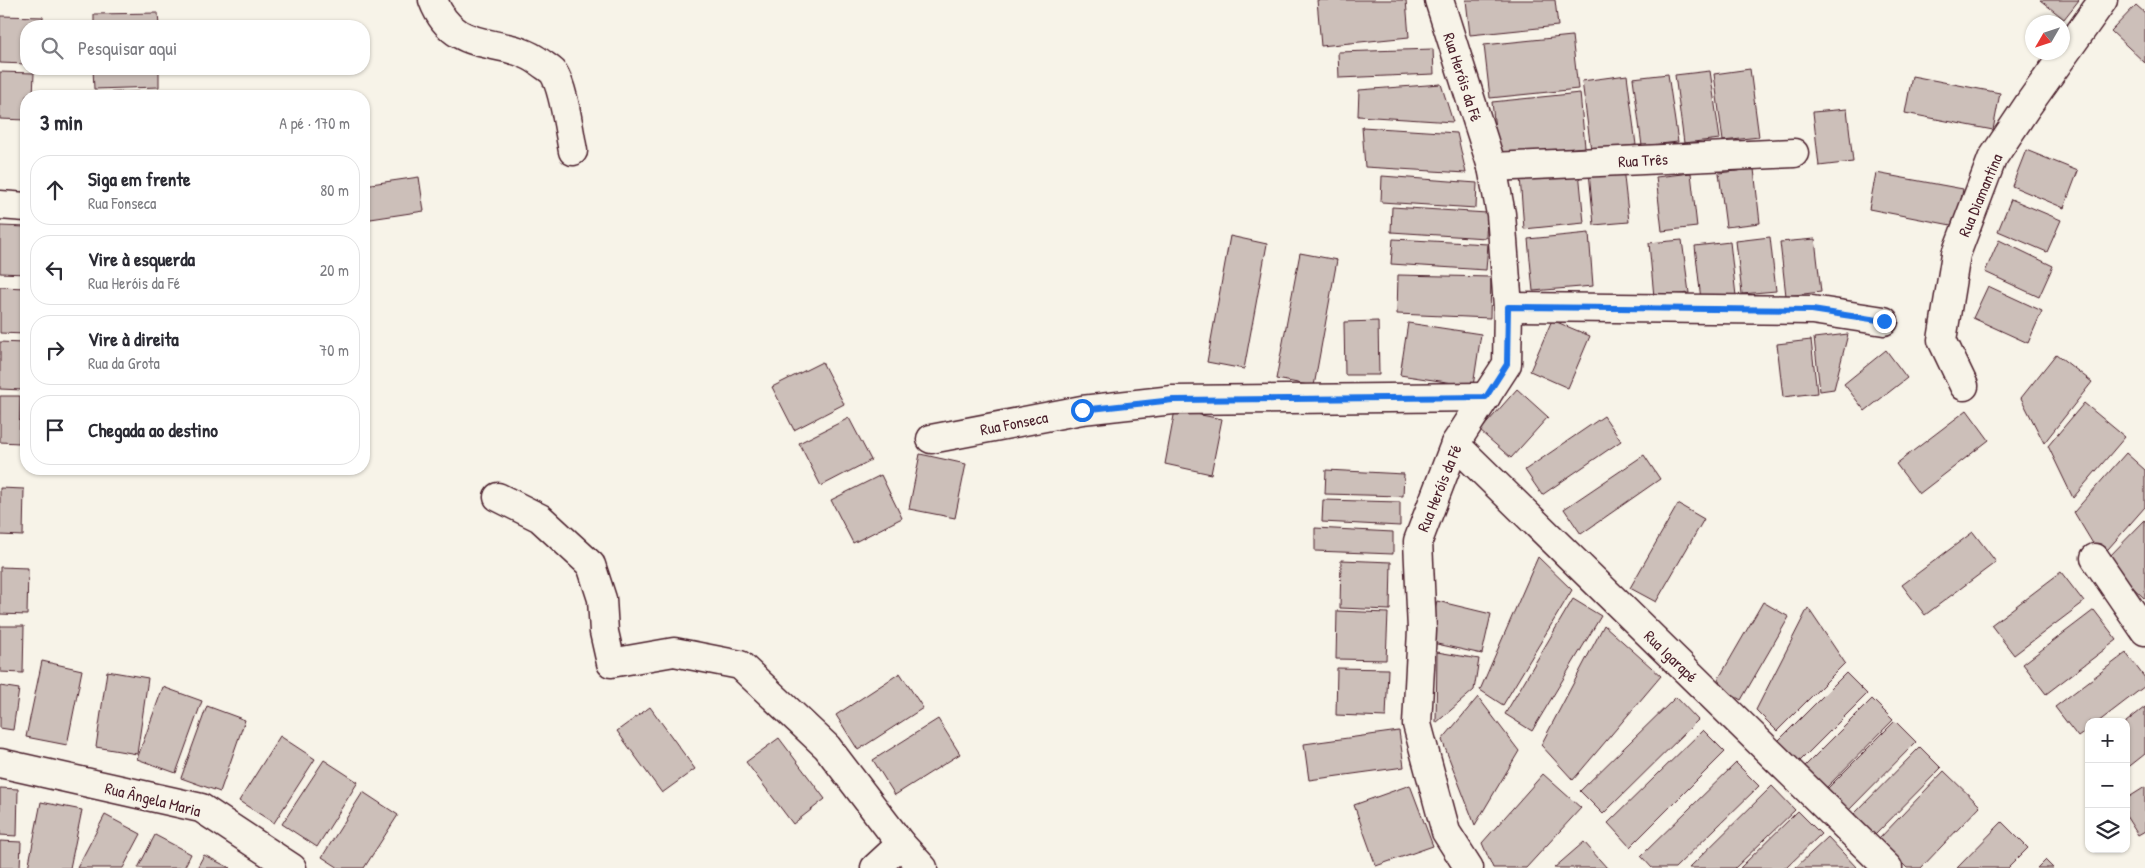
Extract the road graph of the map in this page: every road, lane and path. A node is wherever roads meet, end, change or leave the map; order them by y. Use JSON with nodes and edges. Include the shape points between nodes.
{"nodes":[{"id":1,"x":433,"y":0,"type":"edge"},
{"id":2,"x":1439,"y":0,"type":"edge"},
{"id":3,"x":2103,"y":0,"type":"edge"},
{"id":4,"x":574,"y":151,"type":"dead end"},
{"id":5,"x":1794,"y":153,"type":"dead end"},
{"id":6,"x":1492,"y":167,"type":"junction"},
{"id":7,"x":0,"y":205,"type":"edge"},
{"id":8,"x":20,"y":207,"type":"edge"},
{"id":9,"x":1508,"y":307,"type":"junction"},
{"id":10,"x":1884,"y":321,"type":"dead end"},
{"id":11,"x":1964,"y":386,"type":"dead end"},
{"id":12,"x":1486,"y":397,"type":"junction"},
{"id":13,"x":931,"y":439,"type":"dead end"},
{"id":14,"x":1455,"y":444,"type":"junction"},
{"id":15,"x":498,"y":497,"type":"dead end"},
{"id":16,"x":2095,"y":558,"type":"dead end"},
{"id":17,"x":2145,"y":631,"type":"edge"},
{"id":18,"x":0,"y":763,"type":"edge"},
{"id":19,"x":901,"y":844,"type":"junction"},
{"id":20,"x":292,"y":868,"type":"edge"},
{"id":21,"x":875,"y":868,"type":"edge"},
{"id":22,"x":923,"y":868,"type":"edge"},
{"id":23,"x":1469,"y":868,"type":"edge"},
{"id":24,"x":1888,"y":868,"type":"edge"}],
"edges":[{"from":1,"to":4,"type":"street","via":[[437,12],[451,30],[467,39],[536,59],[553,72],[560,88]]},
{"from":2,"to":6,"type":"street","name":"Rua Heróis da Fé"},
{"from":3,"to":11,"type":"street","name":"Rua Diamantina","via":[[1992,160],[1956,254],[1942,340]]},
{"from":5,"to":6,"type":"street","name":"Rua Três"},
{"from":6,"to":9,"type":"street","name":"Rua Heróis da Fé","via":[[1501,214]]},
{"from":7,"to":8,"type":"street"},
{"from":9,"to":10,"type":"street","via":[[1812,310]]},
{"from":9,"to":12,"type":"street","name":"Rua Heróis da Fé","via":[[1507,364]]},
{"from":12,"to":13,"type":"street","name":"Rua Fonseca","via":[[1173,400],[1082,410]]},
{"from":12,"to":14,"type":"street","name":"Rua Heróis da Fé"},
{"from":14,"to":23,"type":"street","name":"Rua Heróis da Fé","via":[[1418,541],[1422,630],[1417,724],[1446,832]]},
{"from":14,"to":24,"type":"street","name":"Rua Igarapé"},
{"from":15,"to":19,"type":"street","via":[[540,518],[591,565],[602,599],[604,632],[611,663],[674,652],[740,665],[827,747]]},
{"from":16,"to":17,"type":"street"},
{"from":18,"to":20,"type":"street","name":"Rua Ângela Maria","via":[[201,808]]},
{"from":19,"to":21,"type":"street"},
{"from":19,"to":22,"type":"street"}]}
